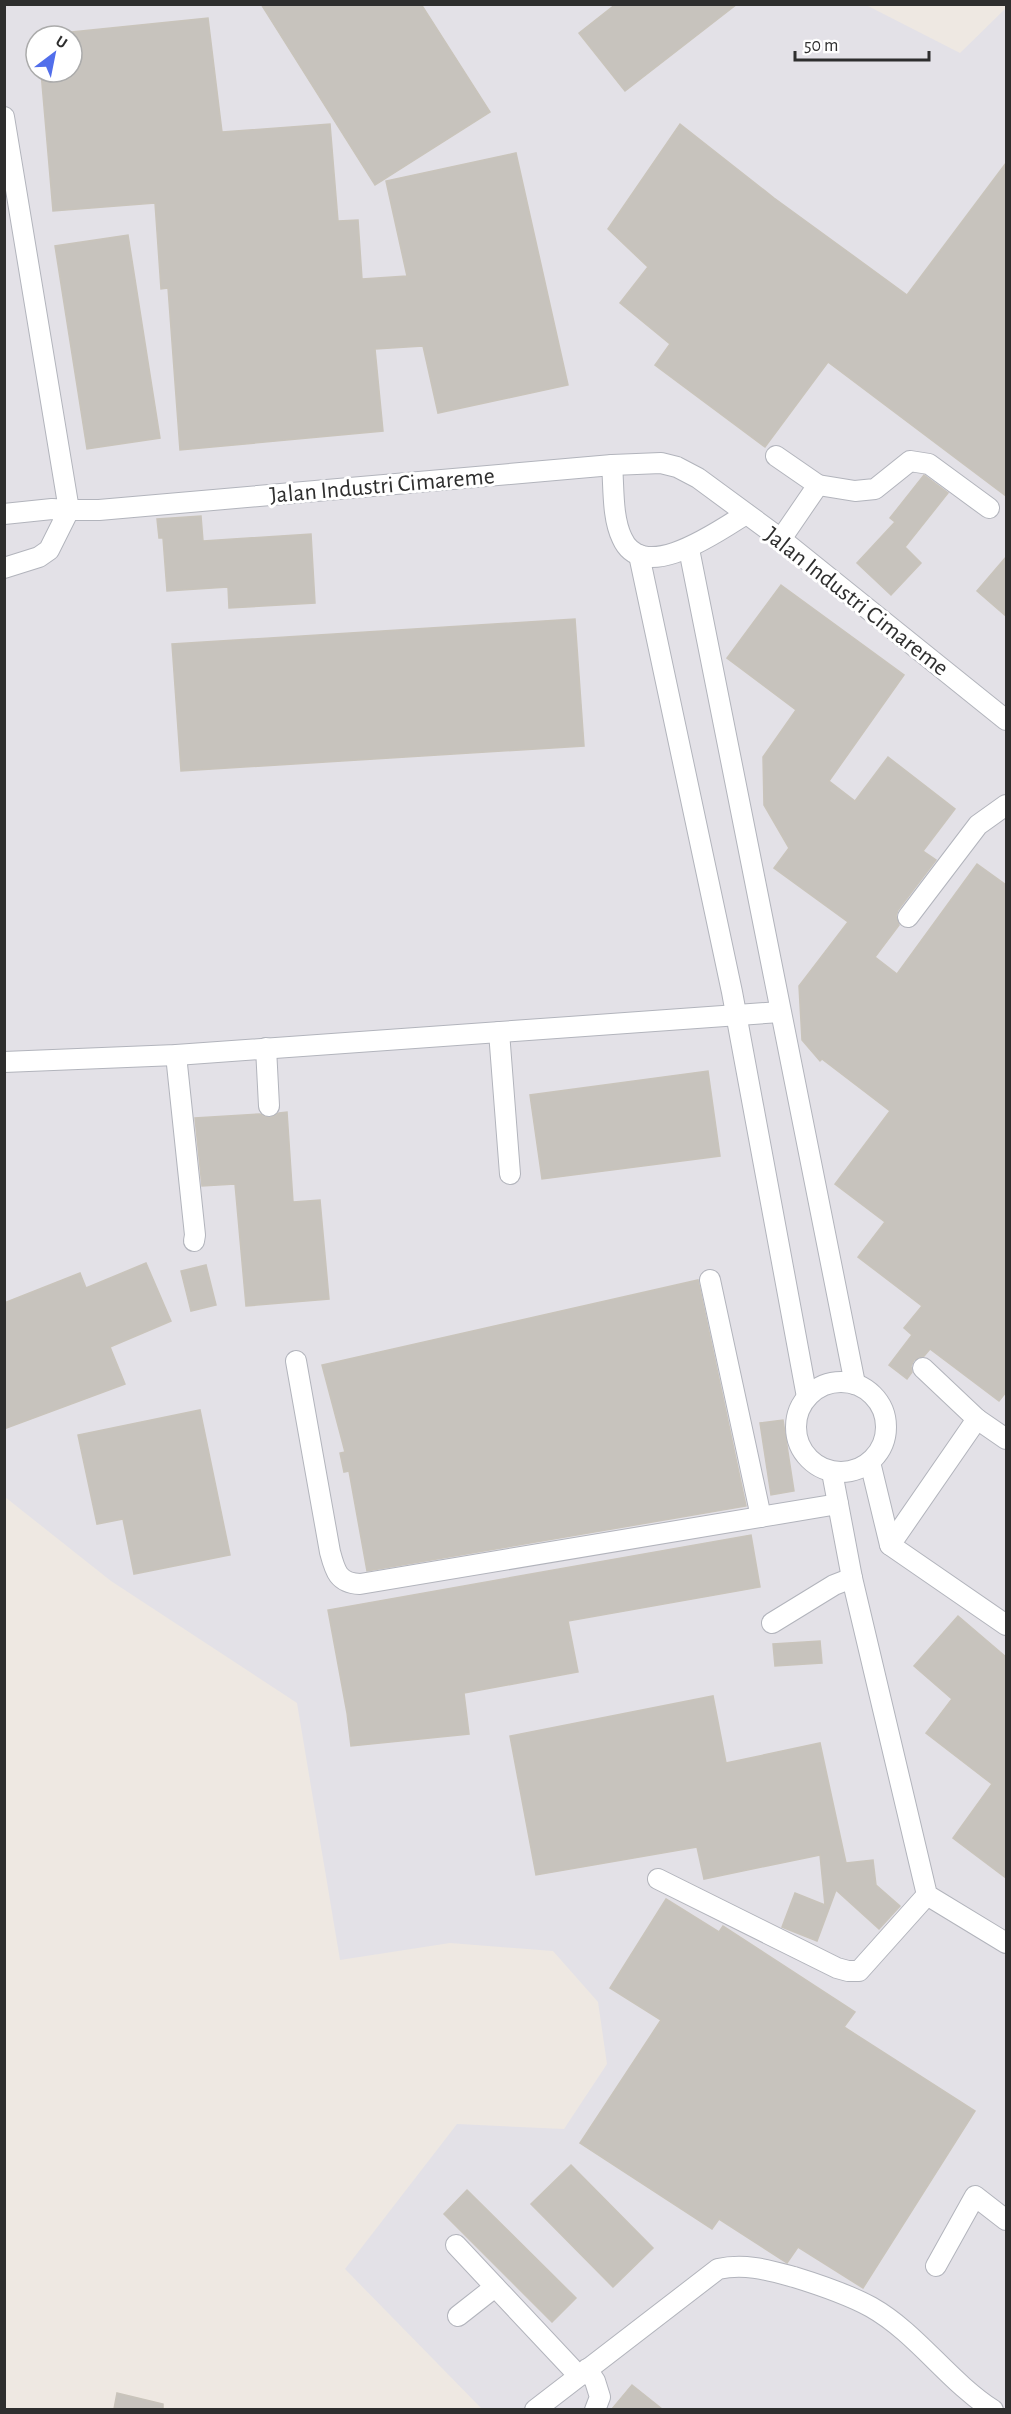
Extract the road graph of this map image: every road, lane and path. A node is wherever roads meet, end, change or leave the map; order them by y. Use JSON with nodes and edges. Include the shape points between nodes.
{"nodes":[{"id":1,"x":4,"y":117,"type":"edge"},
{"id":2,"x":776,"y":456,"type":"dead end"},
{"id":3,"x":612,"y":465,"type":"junction"},
{"id":4,"x":818,"y":485,"type":"junction"},
{"id":5,"x":989,"y":508,"type":"dead end"},
{"id":6,"x":69,"y":510,"type":"junction"},
{"id":7,"x":4,"y":514,"type":"edge"},
{"id":8,"x":746,"y":514,"type":"junction"},
{"id":9,"x":781,"y":539,"type":"junction"},
{"id":10,"x":689,"y":549,"type":"junction"},
{"id":11,"x":639,"y":555,"type":"junction"},
{"id":12,"x":4,"y":568,"type":"edge"},
{"id":13,"x":1006,"y":720,"type":"edge"},
{"id":14,"x":1006,"y":805,"type":"edge"},
{"id":15,"x":908,"y":916,"type":"dead end"},
{"id":16,"x":780,"y":1012,"type":"junction"},
{"id":17,"x":736,"y":1016,"type":"junction"},
{"id":18,"x":499,"y":1032,"type":"junction"},
{"id":19,"x":266,"y":1048,"type":"junction"},
{"id":20,"x":176,"y":1055,"type":"junction"},
{"id":21,"x":4,"y":1062,"type":"edge"},
{"id":22,"x":269,"y":1106,"type":"dead end"},
{"id":23,"x":510,"y":1174,"type":"dead end"},
{"id":24,"x":194,"y":1241,"type":"dead end"},
{"id":25,"x":710,"y":1280,"type":"dead end"},
{"id":26,"x":296,"y":1361,"type":"dead end"},
{"id":27,"x":923,"y":1368,"type":"dead end"},
{"id":28,"x":855,"y":1384,"type":"junction"},
{"id":29,"x":807,"y":1397,"type":"junction"},
{"id":30,"x":977,"y":1419,"type":"junction"},
{"id":31,"x":1006,"y":1439,"type":"edge"},
{"id":32,"x":870,"y":1462,"type":"junction"},
{"id":33,"x":832,"y":1472,"type":"junction"},
{"id":34,"x":838,"y":1504,"type":"junction"},
{"id":35,"x":761,"y":1517,"type":"junction"},
{"id":36,"x":890,"y":1545,"type":"junction"},
{"id":37,"x":852,"y":1578,"type":"junction"},
{"id":38,"x":772,"y":1623,"type":"dead end"},
{"id":39,"x":1006,"y":1625,"type":"edge"},
{"id":40,"x":658,"y":1879,"type":"dead end"},
{"id":41,"x":927,"y":1895,"type":"junction"},
{"id":42,"x":1006,"y":1943,"type":"edge"},
{"id":43,"x":1006,"y":2220,"type":"edge"},
{"id":44,"x":456,"y":2245,"type":"dead end"},
{"id":45,"x":936,"y":2266,"type":"dead end"},
{"id":46,"x":495,"y":2287,"type":"junction"},
{"id":47,"x":458,"y":2316,"type":"dead end"},
{"id":48,"x":583,"y":2373,"type":"junction"},
{"id":49,"x":980,"y":2406,"type":"edge"},
{"id":50,"x":535,"y":2409,"type":"edge"},
{"id":51,"x":595,"y":2409,"type":"edge"}],
"edges":[{"from":1,"to":6,"type":"street"},
{"from":2,"to":4,"type":"street"},
{"from":3,"to":6,"type":"street","name":"Jalan Industri Cimareme"},
{"from":3,"to":8,"type":"street","name":"Jalan Industri Cimareme","via":[[661,463],[677,467],[698,477]]},
{"from":3,"to":11,"type":"street","via":[[622,539]]},
{"from":4,"to":5,"type":"street","via":[[855,491],[875,489],[910,461],[920,462],[929,464]]},
{"from":4,"to":9,"type":"street"},
{"from":6,"to":7,"type":"street","name":"Jalan Industri Cimareme"},
{"from":6,"to":12,"type":"street","via":[[50,550]]},
{"from":8,"to":9,"type":"street","name":"Jalan Industri Cimareme"},
{"from":8,"to":10,"type":"street"},
{"from":9,"to":13,"type":"street","name":"Jalan Industri Cimareme"},
{"from":10,"to":11,"type":"street","via":[[652,558]]},
{"from":10,"to":16,"type":"street"},
{"from":11,"to":17,"type":"street"},
{"from":14,"to":15,"type":"street","via":[[978,825]]},
{"from":16,"to":17,"type":"street"},
{"from":16,"to":28,"type":"street"},
{"from":17,"to":18,"type":"street"},
{"from":17,"to":29,"type":"street"},
{"from":18,"to":19,"type":"street"},
{"from":18,"to":23,"type":"street"},
{"from":19,"to":20,"type":"street"},
{"from":19,"to":22,"type":"street"},
{"from":20,"to":21,"type":"street"},
{"from":20,"to":24,"type":"street"},
{"from":25,"to":35,"type":"street"},
{"from":26,"to":35,"type":"street","via":[[330,1552],[336,1575],[348,1584]]},
{"from":27,"to":30,"type":"street"},
{"from":28,"to":29,"type":"street","via":[[821,1386]]},
{"from":28,"to":32,"type":"street","via":[[872,1394],[883,1410],[886,1429],[882,1447]]},
{"from":29,"to":33,"type":"street","via":[[796,1418],[798,1442],[811,1461]]},
{"from":30,"to":31,"type":"street"},
{"from":30,"to":36,"type":"street"},
{"from":32,"to":33,"type":"street","via":[[859,1470]]},
{"from":32,"to":36,"type":"street"},
{"from":33,"to":34,"type":"street"},
{"from":34,"to":35,"type":"street"},
{"from":34,"to":37,"type":"street"},
{"from":36,"to":39,"type":"street"},
{"from":37,"to":38,"type":"street"},
{"from":37,"to":41,"type":"street"},
{"from":40,"to":41,"type":"street","via":[[848,1971],[859,1971]]},
{"from":41,"to":42,"type":"street"},
{"from":43,"to":45,"type":"street","via":[[975,2196]]},
{"from":44,"to":46,"type":"street"},
{"from":46,"to":47,"type":"street"},
{"from":46,"to":48,"type":"street"},
{"from":48,"to":49,"type":"street","via":[[718,2269],[735,2265],[764,2268],[821,2285],[871,2307],[906,2334]]},
{"from":48,"to":50,"type":"street"},
{"from":48,"to":51,"type":"street","via":[[595,2381],[600,2397]]}]}
